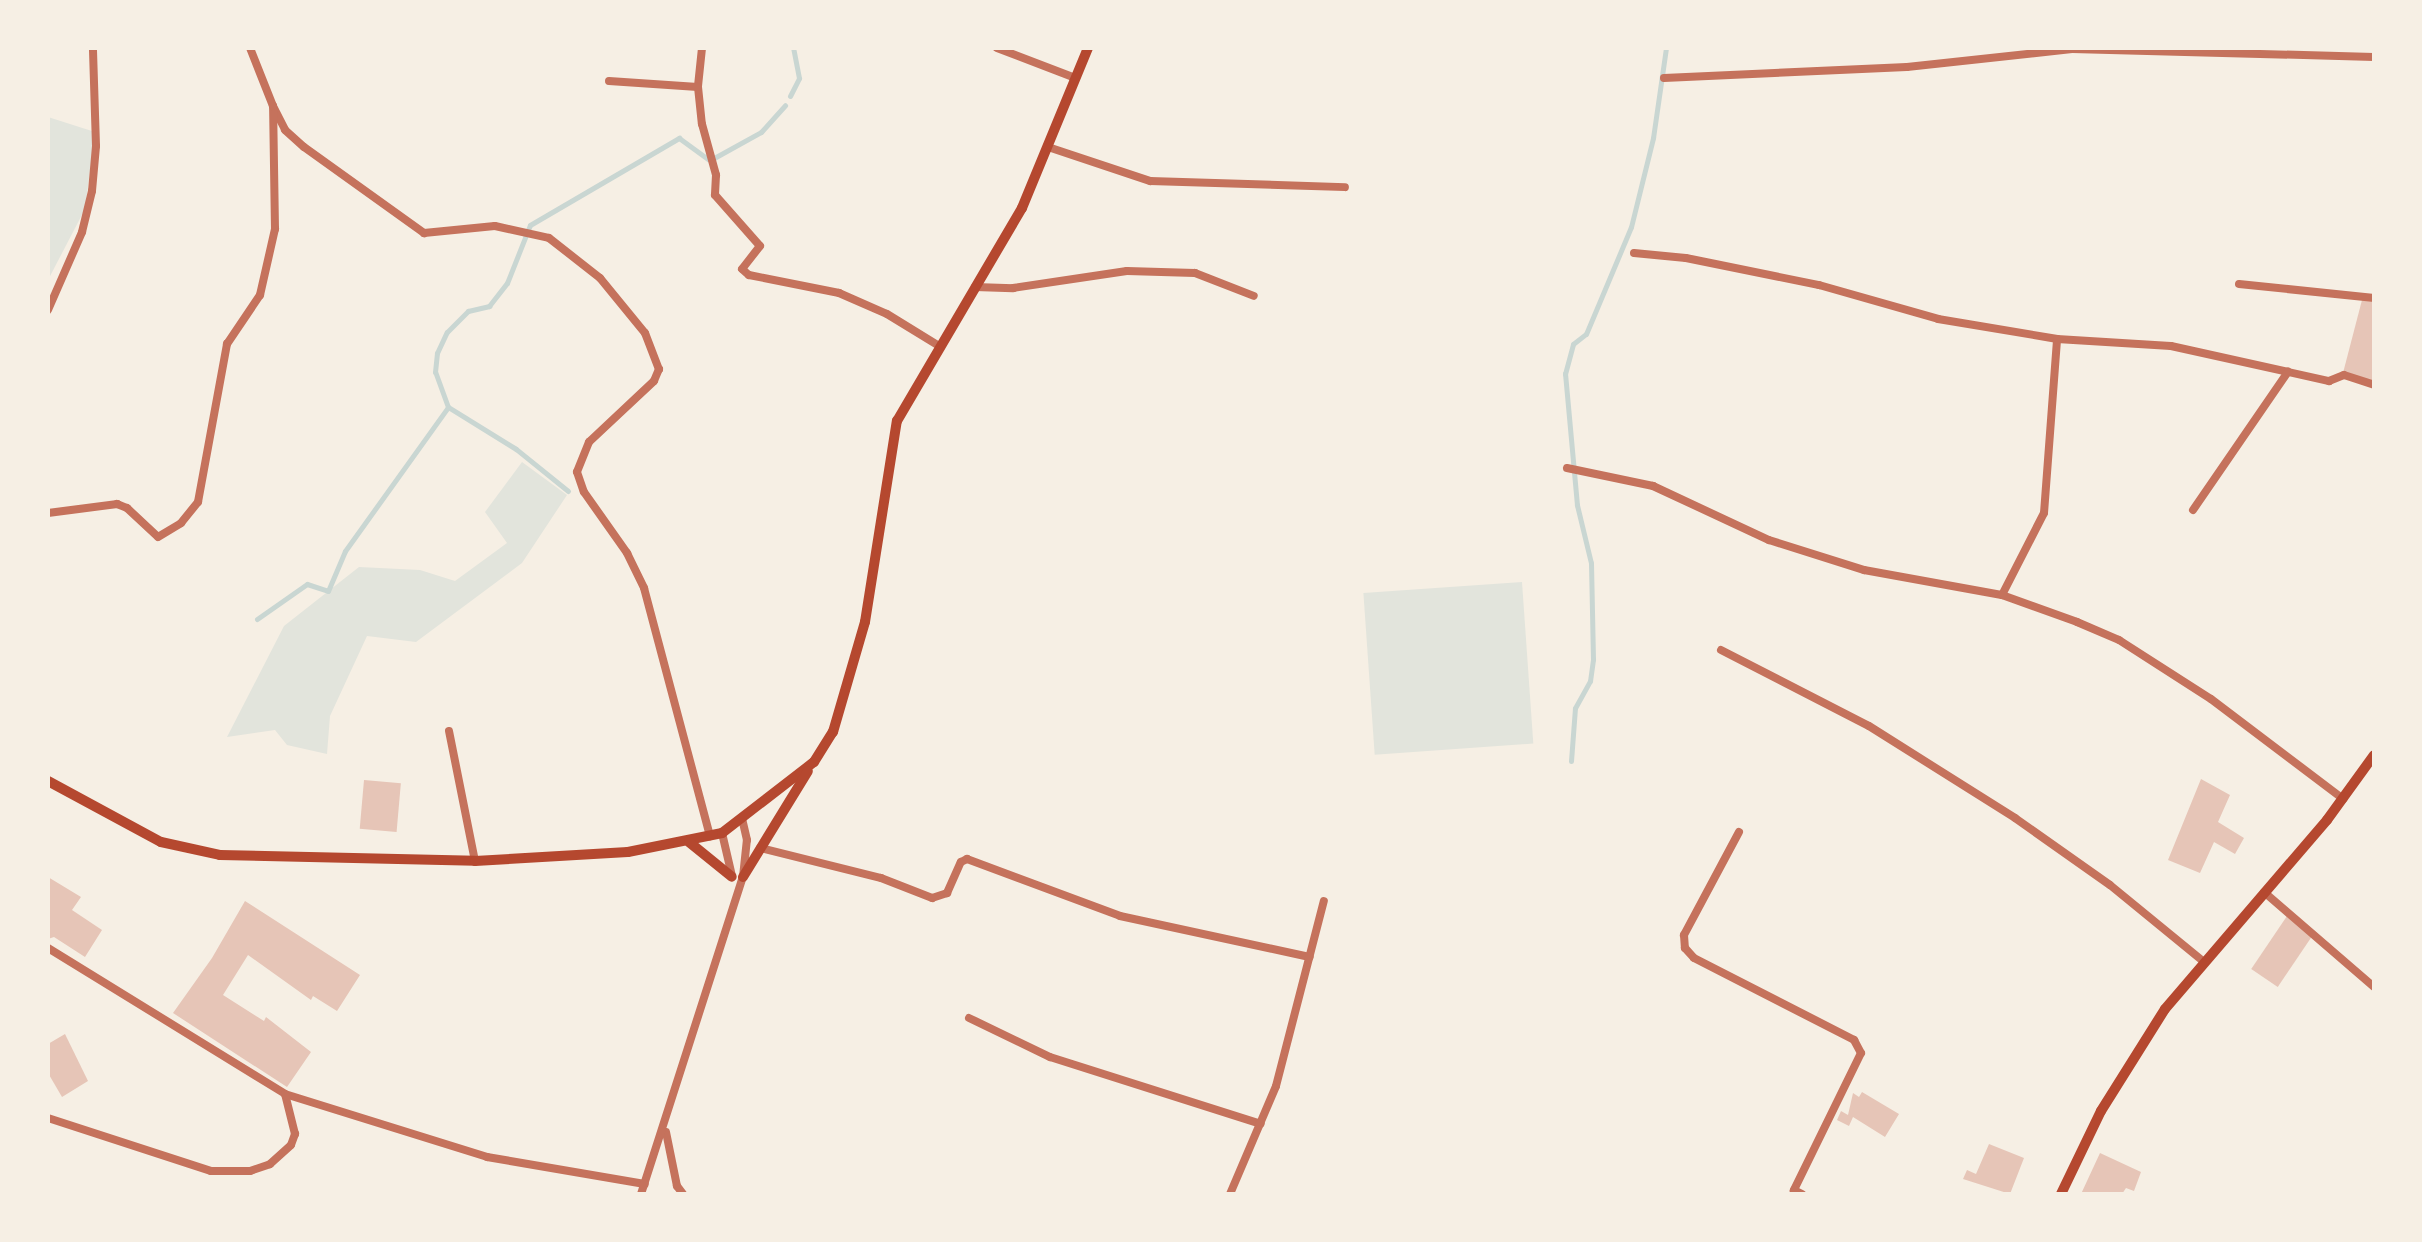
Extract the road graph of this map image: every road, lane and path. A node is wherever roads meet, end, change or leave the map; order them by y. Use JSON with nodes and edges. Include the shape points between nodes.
{"nodes":[{"id":1,"x":93,"y":48,"type":"edge"},
{"id":2,"x":250,"y":48,"type":"edge"},
{"id":3,"x":702,"y":48,"type":"edge"},
{"id":4,"x":997,"y":48,"type":"edge"},
{"id":5,"x":1088,"y":48,"type":"edge"},
{"id":6,"x":2374,"y":57,"type":"edge"},
{"id":7,"x":1075,"y":78,"type":"junction"},
{"id":8,"x":1664,"y":78,"type":"dead end"},
{"id":9,"x":609,"y":80,"type":"dead end"},
{"id":10,"x":698,"y":87,"type":"junction"},
{"id":11,"x":272,"y":106,"type":"junction"},
{"id":12,"x":1048,"y":147,"type":"junction"},
{"id":13,"x":1346,"y":187,"type":"dead end"},
{"id":14,"x":1634,"y":253,"type":"dead end"},
{"id":15,"x":2239,"y":284,"type":"dead end"},
{"id":16,"x":975,"y":288,"type":"junction"},
{"id":17,"x":1254,"y":296,"type":"dead end"},
{"id":18,"x":2374,"y":298,"type":"edge"},
{"id":19,"x":48,"y":310,"type":"edge"},
{"id":20,"x":2057,"y":339,"type":"junction"},
{"id":21,"x":940,"y":346,"type":"junction"},
{"id":22,"x":2288,"y":372,"type":"junction"},
{"id":23,"x":2374,"y":385,"type":"edge"},
{"id":24,"x":1567,"y":468,"type":"dead end"},
{"id":25,"x":2193,"y":510,"type":"dead end"},
{"id":26,"x":48,"y":513,"type":"edge"},
{"id":27,"x":2002,"y":595,"type":"junction"},
{"id":28,"x":1721,"y":650,"type":"dead end"},
{"id":29,"x":449,"y":731,"type":"dead end"},
{"id":30,"x":2374,"y":755,"type":"edge"},
{"id":31,"x":814,"y":762,"type":"junction"},
{"id":32,"x":48,"y":780,"type":"edge"},
{"id":33,"x":2342,"y":799,"type":"junction"},
{"id":34,"x":742,"y":819,"type":"junction"},
{"id":35,"x":1739,"y":832,"type":"dead end"},
{"id":36,"x":722,"y":833,"type":"junction"},
{"id":37,"x":710,"y":836,"type":"junction"},
{"id":38,"x":688,"y":842,"type":"junction"},
{"id":39,"x":760,"y":848,"type":"junction"},
{"id":40,"x":475,"y":862,"type":"junction"},
{"id":41,"x":738,"y":877,"type":"junction"},
{"id":42,"x":2264,"y":892,"type":"junction"},
{"id":43,"x":1324,"y":902,"type":"dead end"},
{"id":44,"x":48,"y":948,"type":"edge"},
{"id":45,"x":1310,"y":957,"type":"junction"},
{"id":46,"x":2203,"y":961,"type":"junction"},
{"id":47,"x":2374,"y":987,"type":"edge"},
{"id":48,"x":969,"y":1018,"type":"dead end"},
{"id":49,"x":286,"y":1094,"type":"junction"},
{"id":50,"x":48,"y":1118,"type":"edge"},
{"id":51,"x":1261,"y":1124,"type":"junction"},
{"id":52,"x":665,"y":1128,"type":"junction"},
{"id":53,"x":645,"y":1184,"type":"junction"},
{"id":54,"x":1796,"y":1193,"type":"edge"},
{"id":55,"x":640,"y":1194,"type":"edge"},
{"id":56,"x":683,"y":1194,"type":"edge"},
{"id":57,"x":1230,"y":1194,"type":"edge"},
{"id":58,"x":2061,"y":1194,"type":"edge"}],
"edges":[{"from":1,"to":19,"type":"street","via":[[92,191]]},
{"from":2,"to":11,"type":"street"},
{"from":3,"to":10,"type":"street"},
{"from":4,"to":7,"type":"street"},
{"from":5,"to":7,"type":"main road"},
{"from":6,"to":8,"type":"street","via":[[2072,49],[1954,64]]},
{"from":7,"to":12,"type":"main road"},
{"from":9,"to":10,"type":"street"},
{"from":10,"to":21,"type":"street","via":[[714,195],[760,246],[744,262],[746,273],[839,293]]},
{"from":11,"to":26,"type":"street","via":[[276,229],[260,295],[227,344],[198,502],[158,538],[117,504]]},
{"from":11,"to":37,"type":"street","via":[[304,147],[424,233],[534,232],[562,247],[626,306],[659,369],[589,442],[578,472],[644,588]]},
{"from":12,"to":13,"type":"street","via":[[1150,181]]},
{"from":12,"to":16,"type":"main road"},
{"from":14,"to":20,"type":"street","via":[[1686,258],[1856,294],[1938,319]]},
{"from":15,"to":18,"type":"street"},
{"from":16,"to":17,"type":"street","via":[[1127,271],[1195,273]]},
{"from":16,"to":21,"type":"main road"},
{"from":20,"to":22,"type":"street","via":[[2171,346]]},
{"from":20,"to":27,"type":"street","via":[[2044,512]]},
{"from":21,"to":31,"type":"main road","via":[[897,422],[865,622],[833,732]]},
{"from":22,"to":23,"type":"street","via":[[2329,382],[2344,375]]},
{"from":22,"to":25,"type":"street"},
{"from":24,"to":27,"type":"street","via":[[1652,486],[1770,540],[1864,570]]},
{"from":27,"to":33,"type":"street","via":[[2119,640],[2211,699]]},
{"from":28,"to":46,"type":"street","via":[[1869,726],[2015,818]]},
{"from":29,"to":40,"type":"street"},
{"from":30,"to":33,"type":"main road"},
{"from":31,"to":34,"type":"main road"},
{"from":31,"to":39,"type":"main road"},
{"from":32,"to":40,"type":"main road","via":[[106,816],[191,850]]},
{"from":33,"to":42,"type":"main road"},
{"from":34,"to":36,"type":"main road"},
{"from":34,"to":41,"type":"street","via":[[748,851]]},
{"from":35,"to":54,"type":"street","via":[[1684,935],[1685,948],[1861,1053]]},
{"from":36,"to":37,"type":"main road"},
{"from":36,"to":41,"type":"street"},
{"from":37,"to":38,"type":"main road"},
{"from":38,"to":40,"type":"main road"},
{"from":38,"to":41,"type":"main road"},
{"from":39,"to":41,"type":"main road"},
{"from":39,"to":45,"type":"street","via":[[932,898],[947,893],[967,859],[1120,916]]},
{"from":41,"to":52,"type":"street"},
{"from":42,"to":46,"type":"main road"},
{"from":42,"to":47,"type":"street"},
{"from":43,"to":45,"type":"street"},
{"from":44,"to":49,"type":"street"},
{"from":45,"to":51,"type":"street"},
{"from":46,"to":58,"type":"main road","via":[[2132,1059]]},
{"from":48,"to":51,"type":"street","via":[[1050,1057]]},
{"from":49,"to":50,"type":"street","via":[[295,1134],[291,1145],[250,1171],[211,1171]]},
{"from":49,"to":53,"type":"street","via":[[486,1157]]},
{"from":51,"to":57,"type":"street"},
{"from":52,"to":53,"type":"street"},
{"from":52,"to":56,"type":"street"},
{"from":53,"to":55,"type":"street"}]}
